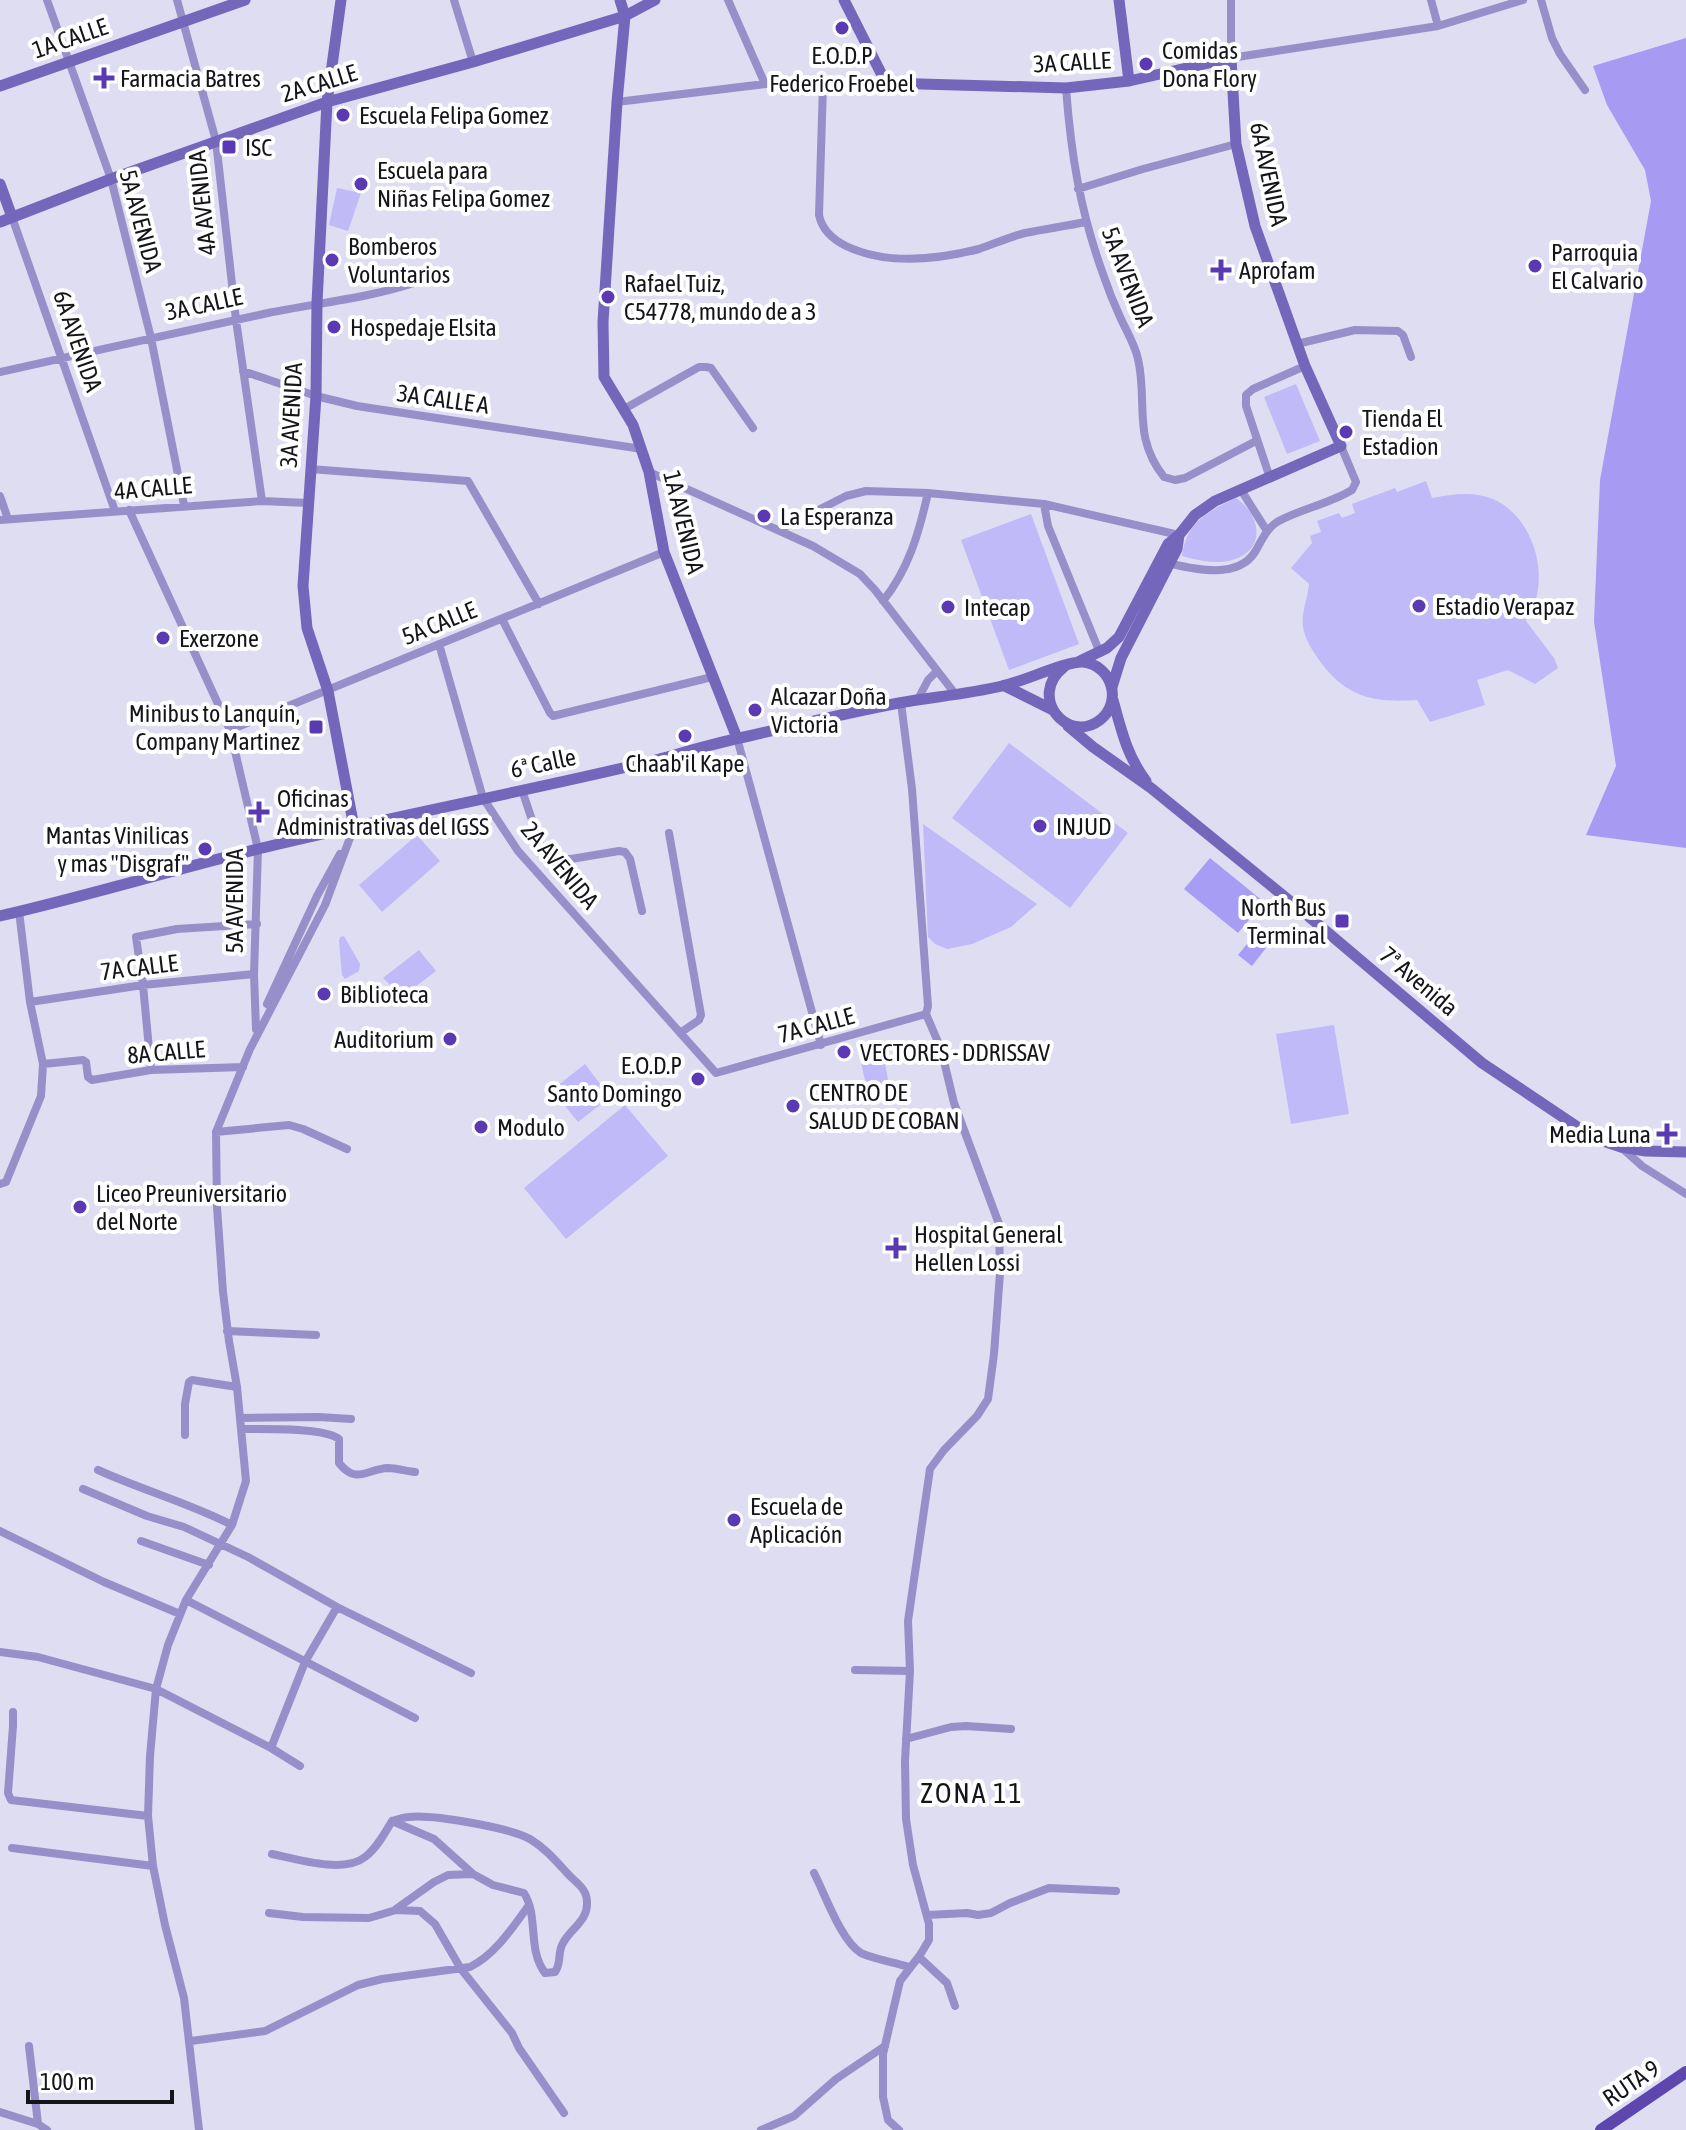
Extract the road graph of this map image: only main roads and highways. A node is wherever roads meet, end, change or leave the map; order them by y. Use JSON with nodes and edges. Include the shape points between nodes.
{"nodes":[{"id":1,"x":245,"y":0,"type":"edge"},
{"id":2,"x":341,"y":0,"type":"edge"},
{"id":3,"x":620,"y":0,"type":"edge"},
{"id":4,"x":655,"y":0,"type":"edge"},
{"id":5,"x":844,"y":0,"type":"edge"},
{"id":6,"x":1119,"y":0,"type":"edge"},
{"id":7,"x":625,"y":16,"type":"junction"},
{"id":8,"x":1231,"y":58,"type":"joint"},
{"id":9,"x":1129,"y":81,"type":"junction"},
{"id":10,"x":0,"y":86,"type":"edge"},
{"id":11,"x":327,"y":102,"type":"junction"},
{"id":12,"x":0,"y":184,"type":"edge"},
{"id":13,"x":6,"y":219,"type":"edge"},
{"id":14,"x":1164,"y":562,"type":"junction"},
{"id":15,"x":1077,"y":662,"type":"junction"},
{"id":16,"x":1064,"y":667,"type":"junction"},
{"id":17,"x":1005,"y":686,"type":"junction"},
{"id":18,"x":1112,"y":694,"type":"junction"},
{"id":19,"x":1053,"y":710,"type":"junction"},
{"id":20,"x":1066,"y":723,"type":"junction"},
{"id":21,"x":737,"y":738,"type":"junction"},
{"id":22,"x":1151,"y":788,"type":"junction"},
{"id":23,"x":354,"y":827,"type":"junction"},
{"id":24,"x":0,"y":916,"type":"edge"},
{"id":25,"x":1686,"y":1152,"type":"edge"},
{"id":26,"x":1686,"y":2072,"type":"edge"},
{"id":27,"x":1601,"y":2130,"type":"edge"}],
"edges":[{"from":1,"to":10,"type":"main road","name":"1A CALLE"},
{"from":2,"to":11,"type":"main road","name":"3A AVENIDA"},
{"from":3,"to":7,"type":"main road","name":"1A AVENIDA"},
{"from":4,"to":7,"type":"main road","name":"2A CALLE"},
{"from":5,"to":9,"type":"main road","name":"3A CALLE","via":[[886,83],[1066,88]]},
{"from":6,"to":9,"type":"main road"},
{"from":7,"to":11,"type":"main road","name":"2A CALLE"},
{"from":7,"to":21,"type":"main road","name":"1A AVENIDA","via":[[603,322],[604,377],[642,449],[664,552]]},
{"from":8,"to":9,"type":"main road","name":"3A CALLE"},
{"from":8,"to":14,"type":"main road","name":"6A AVENIDA","via":[[1236,144],[1255,226],[1305,366],[1341,446],[1203,509],[1168,544]]},
{"from":11,"to":13,"type":"main road","name":"2A CALLE"},
{"from":11,"to":23,"type":"main road","name":"3A AVENIDA","via":[[303,586],[307,628],[328,691]]},
{"from":12,"to":13,"type":"main road","name":"6A AVENIDA"},
{"from":14,"to":15,"type":"main road","via":[[1114,643]]},
{"from":14,"to":18,"type":"main road","via":[[1121,658]]},
{"from":15,"to":16,"type":"main road"},
{"from":15,"to":18,"type":"main road","via":[[1096,666],[1109,679]]},
{"from":16,"to":17,"type":"main road","name":"6ª Calle"},
{"from":16,"to":19,"type":"main road","via":[[1050,686]]},
{"from":17,"to":19,"type":"main road"},
{"from":17,"to":21,"type":"main road","name":"6ª Calle"},
{"from":18,"to":20,"type":"main road","via":[[1095,723]]},
{"from":18,"to":22,"type":"main road","name":"7ª Avenida","via":[[1131,759]]},
{"from":19,"to":20,"type":"main road"},
{"from":20,"to":22,"type":"main road","name":"7ª Avenida"},
{"from":21,"to":23,"type":"main road","name":"6ª Calle"},
{"from":22,"to":25,"type":"main road","name":"7ª Avenida","via":[[1482,1063],[1594,1138],[1646,1151]]},
{"from":23,"to":24,"type":"main road","name":"6ª Calle"},
{"from":26,"to":27,"type":"main road","name":"RUTA 9"}]}
